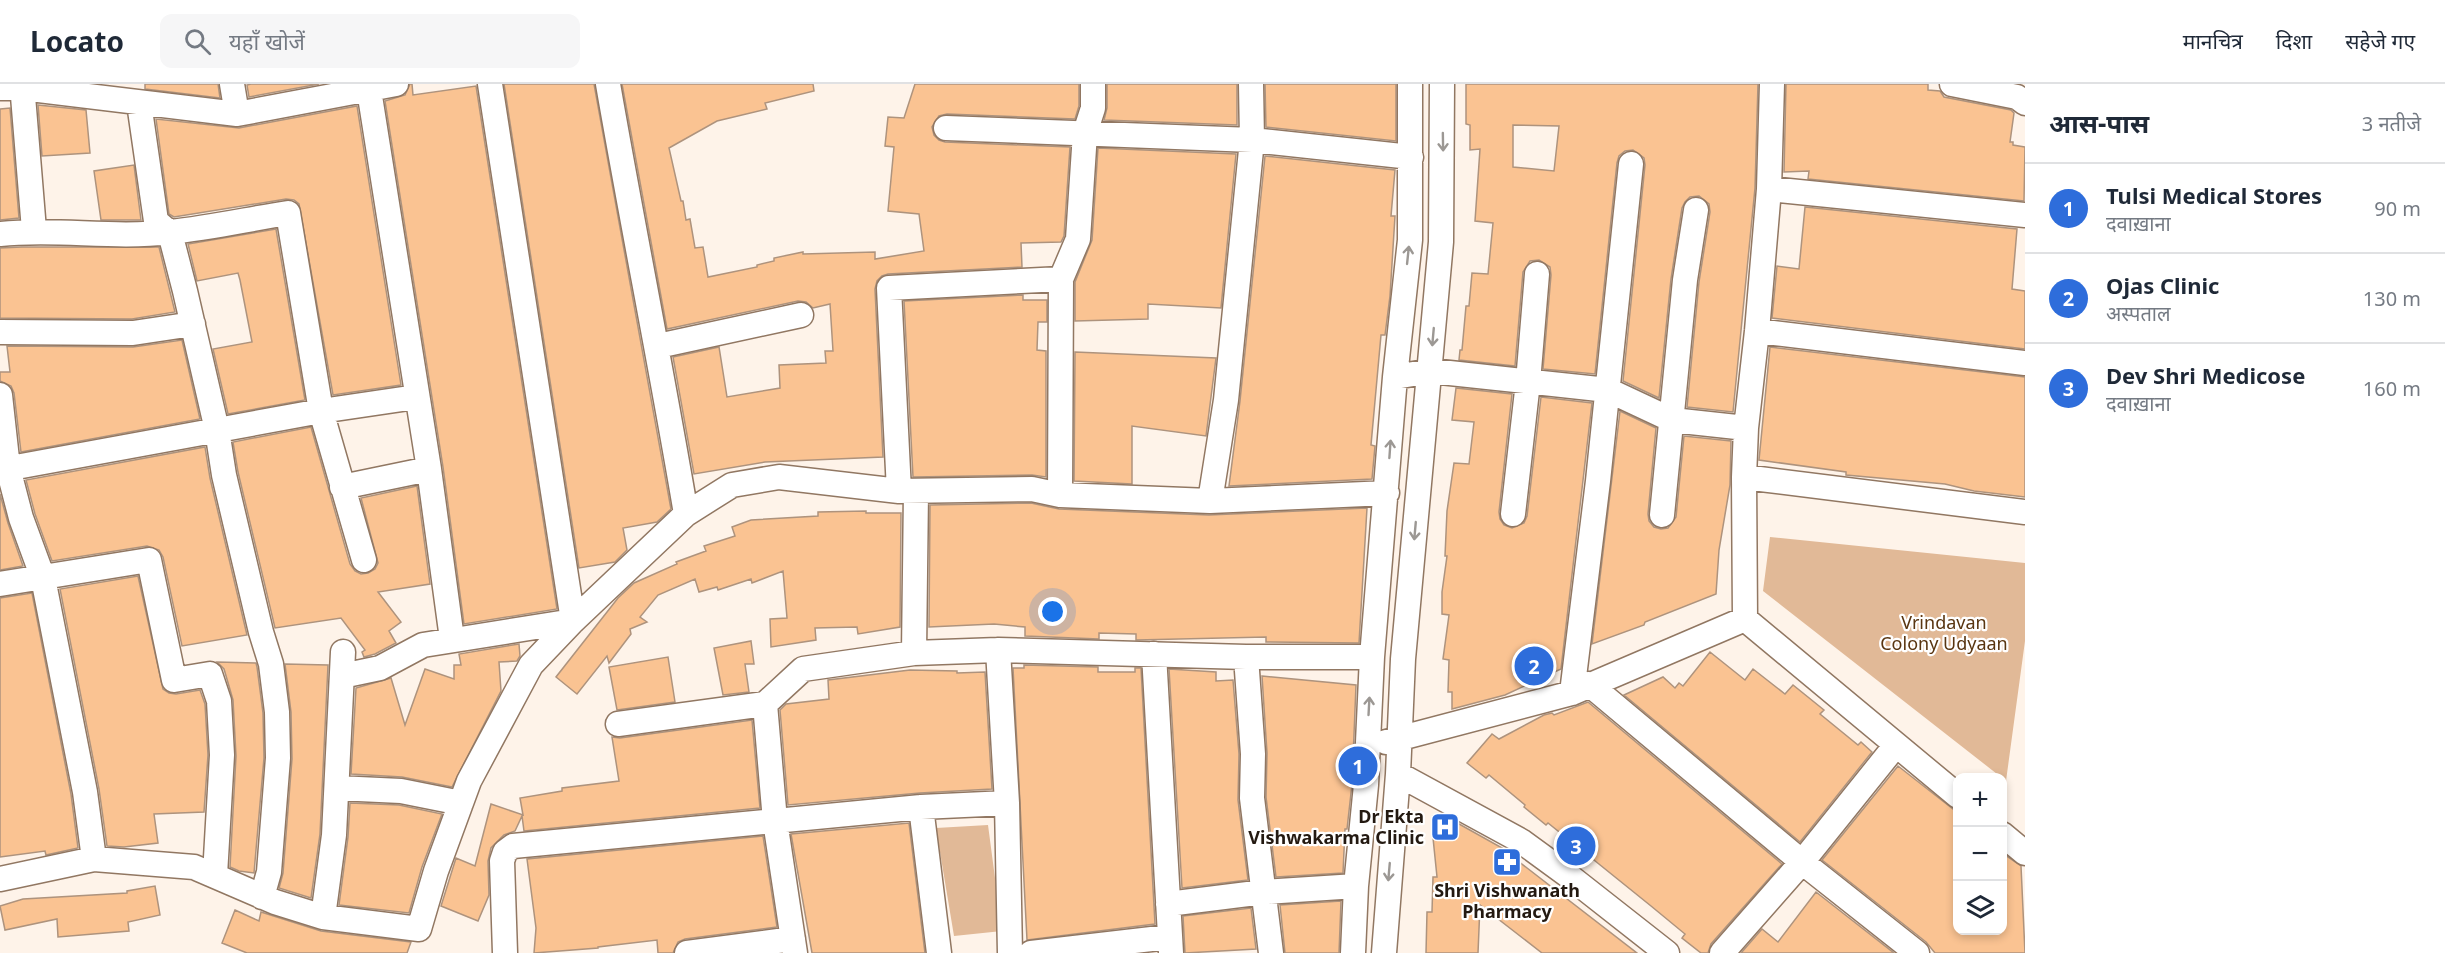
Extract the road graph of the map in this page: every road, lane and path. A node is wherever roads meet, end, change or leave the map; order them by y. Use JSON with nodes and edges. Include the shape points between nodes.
{"nodes":[{"id":1,"x":232,"y":84,"type":"edge"},
{"id":2,"x":396,"y":84,"type":"edge"},
{"id":3,"x":490,"y":84,"type":"edge"},
{"id":4,"x":608,"y":84,"type":"edge"},
{"id":5,"x":1093,"y":84,"type":"edge"},
{"id":6,"x":1251,"y":84,"type":"edge"},
{"id":7,"x":1410,"y":84,"type":"edge"},
{"id":8,"x":1442,"y":84,"type":"edge"},
{"id":9,"x":1772,"y":84,"type":"edge"},
{"id":10,"x":1952,"y":84,"type":"edge"},
{"id":11,"x":15,"y":87,"type":"edge"},
{"id":12,"x":359,"y":89,"type":"edge"},
{"id":13,"x":2021,"y":95,"type":"edge"},
{"id":14,"x":139,"y":102,"type":"junction"},
{"id":15,"x":237,"y":114,"type":"junction"},
{"id":16,"x":946,"y":128,"type":"dead end"},
{"id":17,"x":1085,"y":133,"type":"junction"},
{"id":18,"x":1252,"y":140,"type":"junction"},
{"id":19,"x":1412,"y":157,"type":"junction"},
{"id":20,"x":1631,"y":164,"type":"dead end"},
{"id":21,"x":1769,"y":189,"type":"junction"},
{"id":22,"x":1696,"y":210,"type":"dead end"},
{"id":23,"x":2025,"y":215,"type":"edge"},
{"id":24,"x":34,"y":230,"type":"junction"},
{"id":25,"x":170,"y":233,"type":"junction"},
{"id":26,"x":0,"y":234,"type":"edge"},
{"id":27,"x":1537,"y":274,"type":"dead end"},
{"id":28,"x":1061,"y":279,"type":"junction"},
{"id":29,"x":801,"y":315,"type":"dead end"},
{"id":30,"x":193,"y":324,"type":"junction"},
{"id":31,"x":1757,"y":331,"type":"junction"},
{"id":32,"x":0,"y":332,"type":"edge"},
{"id":33,"x":657,"y":346,"type":"junction"},
{"id":34,"x":2025,"y":363,"type":"edge"},
{"id":35,"x":1431,"y":371,"type":"junction"},
{"id":36,"x":1395,"y":377,"type":"junction"},
{"id":37,"x":1528,"y":382,"type":"junction"},
{"id":38,"x":1608,"y":390,"type":"junction"},
{"id":39,"x":0,"y":395,"type":"edge"},
{"id":40,"x":416,"y":397,"type":"junction"},
{"id":41,"x":321,"y":411,"type":"junction"},
{"id":42,"x":1672,"y":420,"type":"junction"},
{"id":43,"x":1746,"y":428,"type":"junction"},
{"id":44,"x":217,"y":430,"type":"junction"},
{"id":45,"x":4,"y":469,"type":"edge"},
{"id":46,"x":429,"y":469,"type":"junction"},
{"id":47,"x":1744,"y":477,"type":"junction"},
{"id":48,"x":342,"y":487,"type":"junction"},
{"id":49,"x":907,"y":491,"type":"junction"},
{"id":50,"x":1387,"y":493,"type":"junction"},
{"id":51,"x":1060,"y":495,"type":"junction"},
{"id":52,"x":1210,"y":501,"type":"junction"},
{"id":53,"x":2025,"y":512,"type":"edge"},
{"id":54,"x":686,"y":514,"type":"junction"},
{"id":55,"x":1513,"y":514,"type":"dead end"},
{"id":56,"x":1662,"y":515,"type":"dead end"},
{"id":57,"x":364,"y":560,"type":"dead end"},
{"id":58,"x":43,"y":578,"type":"junction"},
{"id":59,"x":0,"y":584,"type":"edge"},
{"id":60,"x":1745,"y":619,"type":"junction"},
{"id":61,"x":573,"y":621,"type":"junction"},
{"id":62,"x":452,"y":639,"type":"junction"},
{"id":63,"x":998,"y":650,"type":"junction"},
{"id":64,"x":343,"y":652,"type":"dead end"},
{"id":65,"x":914,"y":653,"type":"junction"},
{"id":66,"x":1154,"y":654,"type":"junction"},
{"id":67,"x":1246,"y":657,"type":"junction"},
{"id":68,"x":1372,"y":657,"type":"junction"},
{"id":69,"x":342,"y":676,"type":"junction"},
{"id":70,"x":1580,"y":689,"type":"junction"},
{"id":71,"x":765,"y":704,"type":"junction"},
{"id":72,"x":618,"y":724,"type":"dead end"},
{"id":73,"x":1400,"y":738,"type":"junction"},
{"id":74,"x":1896,"y":745,"type":"junction"},
{"id":75,"x":1367,"y":747,"type":"junction"},
{"id":76,"x":1398,"y":774,"type":"junction"},
{"id":77,"x":337,"y":788,"type":"junction"},
{"id":78,"x":1953,"y":792,"type":"edge"},
{"id":79,"x":461,"y":803,"type":"junction"},
{"id":80,"x":1006,"y":803,"type":"junction"},
{"id":81,"x":921,"y":807,"type":"junction"},
{"id":82,"x":775,"y":821,"type":"junction"},
{"id":83,"x":2007,"y":838,"type":"edge"},
{"id":84,"x":2025,"y":853,"type":"edge"},
{"id":85,"x":94,"y":859,"type":"junction"},
{"id":86,"x":1802,"y":862,"type":"junction"},
{"id":87,"x":215,"y":876,"type":"junction"},
{"id":88,"x":0,"y":879,"type":"edge"},
{"id":89,"x":1356,"y":886,"type":"junction"},
{"id":90,"x":1264,"y":892,"type":"junction"},
{"id":91,"x":262,"y":897,"type":"junction"},
{"id":92,"x":1168,"y":904,"type":"junction"},
{"id":93,"x":323,"y":917,"type":"junction"},
{"id":94,"x":1170,"y":945,"type":"edge"},
{"id":95,"x":794,"y":946,"type":"edge"},
{"id":96,"x":505,"y":953,"type":"edge"},
{"id":97,"x":687,"y":953,"type":"edge"},
{"id":98,"x":939,"y":953,"type":"edge"},
{"id":99,"x":1010,"y":953,"type":"edge"},
{"id":100,"x":1031,"y":953,"type":"edge"},
{"id":101,"x":1271,"y":953,"type":"edge"},
{"id":102,"x":1353,"y":953,"type":"edge"},
{"id":103,"x":1384,"y":953,"type":"edge"},
{"id":104,"x":1666,"y":953,"type":"edge"},
{"id":105,"x":1722,"y":953,"type":"edge"},
{"id":106,"x":1917,"y":953,"type":"edge"}],
"edges":[{"from":1,"to":15,"type":"street"},
{"from":2,"to":12,"type":"street"},
{"from":3,"to":61,"type":"street"},
{"from":4,"to":33,"type":"street"},
{"from":5,"to":17,"type":"street","via":[[1093,108]]},
{"from":6,"to":18,"type":"street"},
{"from":7,"to":19,"type":"street"},
{"from":8,"to":35,"type":"street","one_way":true,"via":[[1441,242]]},
{"from":9,"to":21,"type":"street"},
{"from":10,"to":13,"type":"street"},
{"from":11,"to":14,"type":"street"},
{"from":11,"to":24,"type":"street"},
{"from":12,"to":15,"type":"street"},
{"from":12,"to":40,"type":"street"},
{"from":14,"to":15,"type":"street"},
{"from":14,"to":25,"type":"street","via":[[156,221]]},
{"from":16,"to":17,"type":"street"},
{"from":17,"to":18,"type":"street"},
{"from":17,"to":28,"type":"street","via":[[1078,239]]},
{"from":18,"to":19,"type":"street"},
{"from":18,"to":52,"type":"street","via":[[1226,400]]},
{"from":36,"to":19,"type":"street","one_way":true,"via":[[1410,240]]},
{"from":20,"to":38,"type":"street"},
{"from":21,"to":23,"type":"street"},
{"from":21,"to":31,"type":"street"},
{"from":22,"to":42,"type":"street"},
{"from":24,"to":25,"type":"street"},
{"from":24,"to":26,"type":"street"},
{"from":25,"to":30,"type":"street"},
{"from":25,"to":41,"type":"street","via":[[288,213]]},
{"from":27,"to":37,"type":"street"},
{"from":28,"to":49,"type":"street","via":[[889,288]]},
{"from":28,"to":51,"type":"street"},
{"from":29,"to":33,"type":"street"},
{"from":30,"to":32,"type":"street","via":[[133,333]]},
{"from":30,"to":44,"type":"street"},
{"from":31,"to":34,"type":"street"},
{"from":31,"to":43,"type":"street"},
{"from":33,"to":54,"type":"street"},
{"from":35,"to":36,"type":"street"},
{"from":35,"to":37,"type":"street"},
{"from":35,"to":73,"type":"street","one_way":true,"via":[[1403,658]]},
{"from":50,"to":36,"type":"street","one_way":true},
{"from":37,"to":38,"type":"street"},
{"from":37,"to":55,"type":"street"},
{"from":38,"to":42,"type":"street"},
{"from":38,"to":70,"type":"street"},
{"from":39,"to":45,"type":"street"},
{"from":40,"to":41,"type":"street"},
{"from":40,"to":46,"type":"street"},
{"from":41,"to":44,"type":"street"},
{"from":41,"to":48,"type":"street"},
{"from":42,"to":43,"type":"street"},
{"from":42,"to":56,"type":"street"},
{"from":43,"to":47,"type":"street"},
{"from":44,"to":45,"type":"street"},
{"from":44,"to":91,"type":"street","via":[[224,475],[271,664],[277,712],[275,807],[269,872]]},
{"from":45,"to":58,"type":"street"},
{"from":46,"to":48,"type":"street"},
{"from":46,"to":62,"type":"street"},
{"from":47,"to":53,"type":"street"},
{"from":47,"to":60,"type":"street"},
{"from":48,"to":57,"type":"street"},
{"from":49,"to":51,"type":"street","via":[[1032,489]]},
{"from":49,"to":54,"type":"street","via":[[779,477],[732,485]]},
{"from":49,"to":65,"type":"street"},
{"from":50,"to":52,"type":"street"},
{"from":50,"to":68,"type":"street"},
{"from":51,"to":52,"type":"street"},
{"from":54,"to":61,"type":"street"},
{"from":58,"to":59,"type":"street"},
{"from":58,"to":85,"type":"street","via":[[86,792]]},
{"from":58,"to":87,"type":"street","via":[[150,560],[174,680],[210,674],[219,701],[222,755]]},
{"from":60,"to":70,"type":"street"},
{"from":60,"to":74,"type":"street"},
{"from":61,"to":62,"type":"street"},
{"from":61,"to":79,"type":"street","via":[[531,665]]},
{"from":62,"to":69,"type":"street","via":[[423,645],[381,668]]},
{"from":63,"to":65,"type":"street"},
{"from":63,"to":66,"type":"street"},
{"from":63,"to":80,"type":"street"},
{"from":64,"to":69,"type":"street"},
{"from":65,"to":71,"type":"street","via":[[803,669]]},
{"from":66,"to":67,"type":"street"},
{"from":66,"to":92,"type":"street"},
{"from":67,"to":68,"type":"street"},
{"from":67,"to":90,"type":"street","via":[[1252,798]]},
{"from":75,"to":68,"type":"street","one_way":true},
{"from":69,"to":77,"type":"street"},
{"from":70,"to":73,"type":"street"},
{"from":70,"to":86,"type":"street"},
{"from":71,"to":72,"type":"street"},
{"from":71,"to":82,"type":"street"},
{"from":73,"to":75,"type":"street"},
{"from":73,"to":76,"type":"street"},
{"from":74,"to":78,"type":"street"},
{"from":74,"to":86,"type":"street"},
{"from":75,"to":89,"type":"street"},
{"from":76,"to":103,"type":"street","one_way":true},
{"from":76,"to":104,"type":"street","via":[[1521,841]]},
{"from":77,"to":79,"type":"street","via":[[401,791]]},
{"from":77,"to":93,"type":"street"},
{"from":79,"to":93,"type":"street","via":[[419,929]]},
{"from":80,"to":81,"type":"street"},
{"from":80,"to":99,"type":"street"},
{"from":81,"to":82,"type":"street"},
{"from":81,"to":98,"type":"street"},
{"from":82,"to":95,"type":"street"},
{"from":82,"to":96,"type":"street","via":[[513,846],[502,861]]},
{"from":83,"to":84,"type":"street"},
{"from":85,"to":87,"type":"street","via":[[194,867]]},
{"from":85,"to":88,"type":"street"},
{"from":86,"to":105,"type":"street"},
{"from":86,"to":106,"type":"street"},
{"from":87,"to":91,"type":"street"},
{"from":89,"to":90,"type":"street"},
{"from":89,"to":102,"type":"street"},
{"from":90,"to":92,"type":"street"},
{"from":90,"to":101,"type":"street"},
{"from":91,"to":93,"type":"street"},
{"from":92,"to":94,"type":"street"},
{"from":94,"to":100,"type":"street"},
{"from":95,"to":97,"type":"street"}]}
